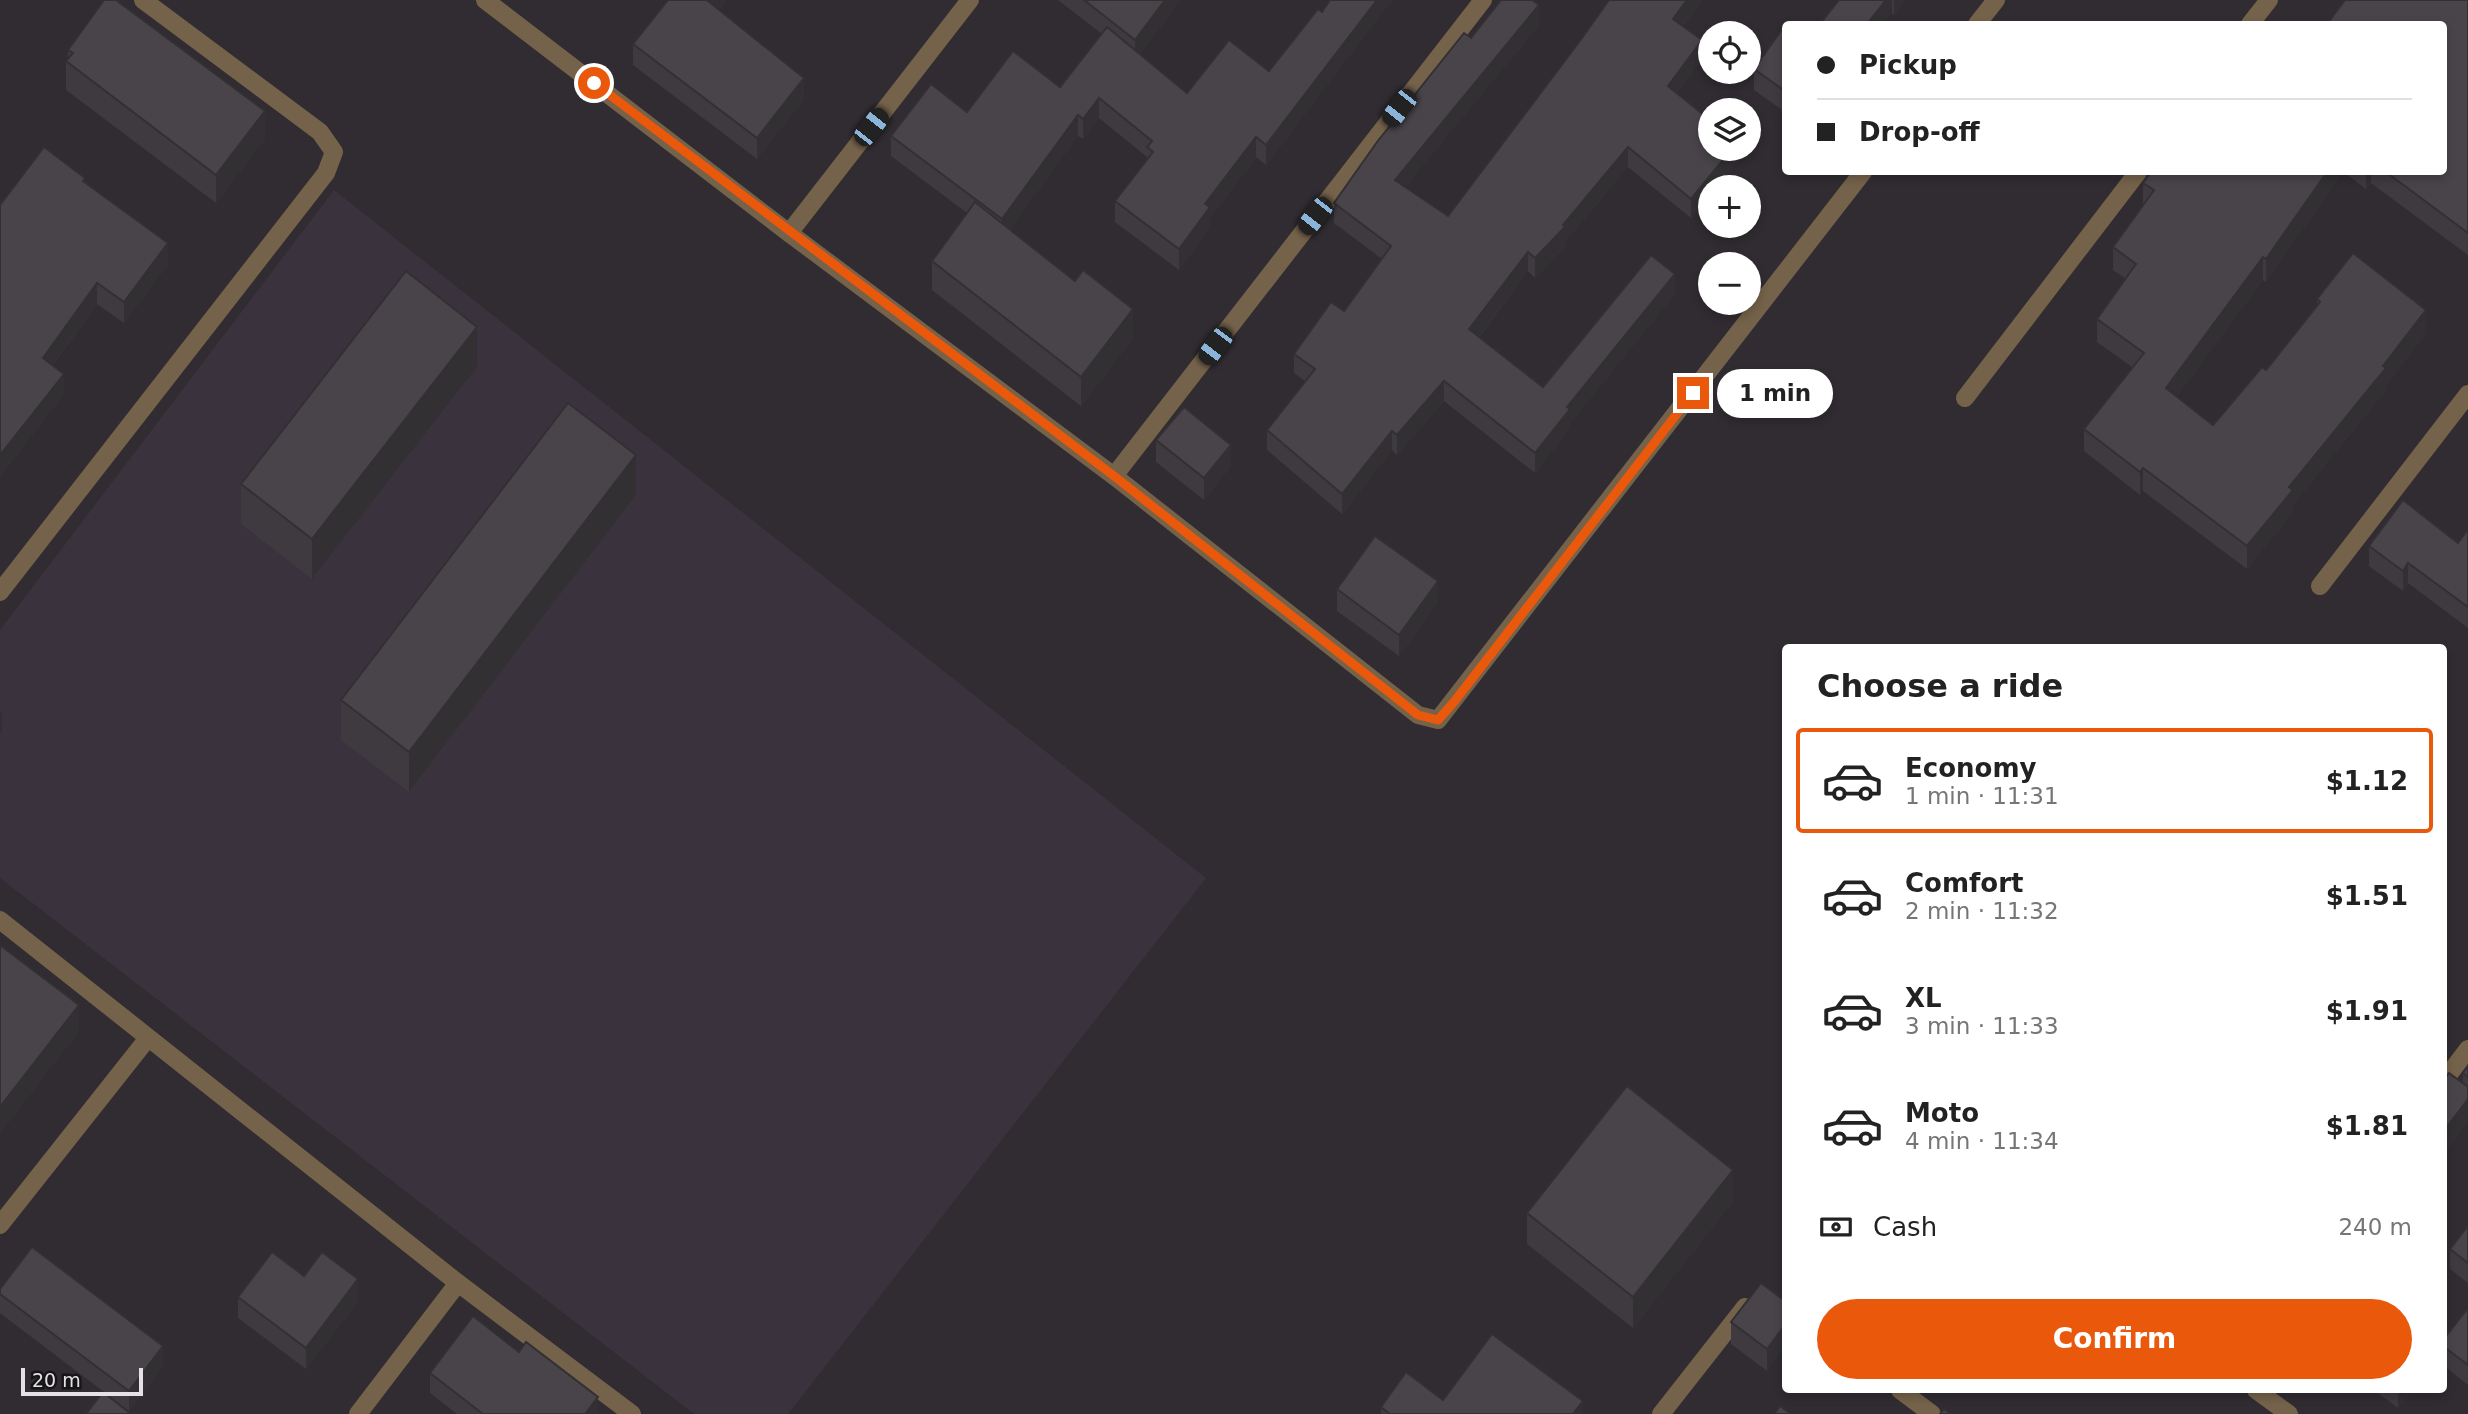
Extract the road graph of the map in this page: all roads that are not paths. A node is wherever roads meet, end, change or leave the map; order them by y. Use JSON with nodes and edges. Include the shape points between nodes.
{"nodes":[{"id":1,"x":143,"y":0,"type":"edge"},
{"id":2,"x":485,"y":0,"type":"edge"},
{"id":3,"x":970,"y":0,"type":"edge"},
{"id":4,"x":1483,"y":0,"type":"edge"},
{"id":5,"x":1996,"y":0,"type":"edge"},
{"id":6,"x":2269,"y":0,"type":"edge"},
{"id":7,"x":1979,"y":21,"type":"edge"},
{"id":8,"x":2252,"y":21,"type":"edge"},
{"id":9,"x":1861,"y":175,"type":"edge"},
{"id":10,"x":2136,"y":175,"type":"edge"},
{"id":11,"x":789,"y":233,"type":"junction"},
{"id":12,"x":2468,"y":394,"type":"edge"},
{"id":13,"x":1965,"y":398,"type":"dead end"},
{"id":14,"x":1114,"y":476,"type":"junction"},
{"id":15,"x":2320,"y":586,"type":"dead end"},
{"id":16,"x":0,"y":592,"type":"edge"},
{"id":17,"x":0,"y":920,"type":"edge"},
{"id":18,"x":148,"y":1038,"type":"junction"},
{"id":19,"x":2468,"y":1049,"type":"edge"},
{"id":20,"x":2447,"y":1077,"type":"edge"},
{"id":21,"x":0,"y":1225,"type":"edge"},
{"id":22,"x":457,"y":1283,"type":"junction"},
{"id":23,"x":1754,"y":1296,"type":"edge"},
{"id":24,"x":1904,"y":1393,"type":"edge"},
{"id":25,"x":2260,"y":1393,"type":"edge"},
{"id":26,"x":358,"y":1414,"type":"edge"},
{"id":27,"x":632,"y":1414,"type":"edge"},
{"id":28,"x":1661,"y":1414,"type":"edge"},
{"id":29,"x":1932,"y":1414,"type":"edge"},
{"id":30,"x":2289,"y":1414,"type":"edge"}],
"edges":[{"from":1,"to":16,"type":"street","via":[[320,132],[334,152],[326,173]]},
{"from":2,"to":11,"type":"street"},
{"from":3,"to":11,"type":"street"},
{"from":4,"to":14,"type":"street"},
{"from":5,"to":7,"type":"street"},
{"from":6,"to":8,"type":"street"},
{"from":9,"to":14,"type":"street","via":[[1438,720],[1418,715]]},
{"from":10,"to":13,"type":"street"},
{"from":11,"to":14,"type":"street"},
{"from":12,"to":15,"type":"street"},
{"from":17,"to":18,"type":"street"},
{"from":18,"to":21,"type":"street"},
{"from":18,"to":22,"type":"street"},
{"from":19,"to":20,"type":"street"},
{"from":22,"to":26,"type":"street"},
{"from":22,"to":27,"type":"street"},
{"from":23,"to":28,"type":"street"},
{"from":24,"to":29,"type":"street"},
{"from":25,"to":30,"type":"street"}]}
